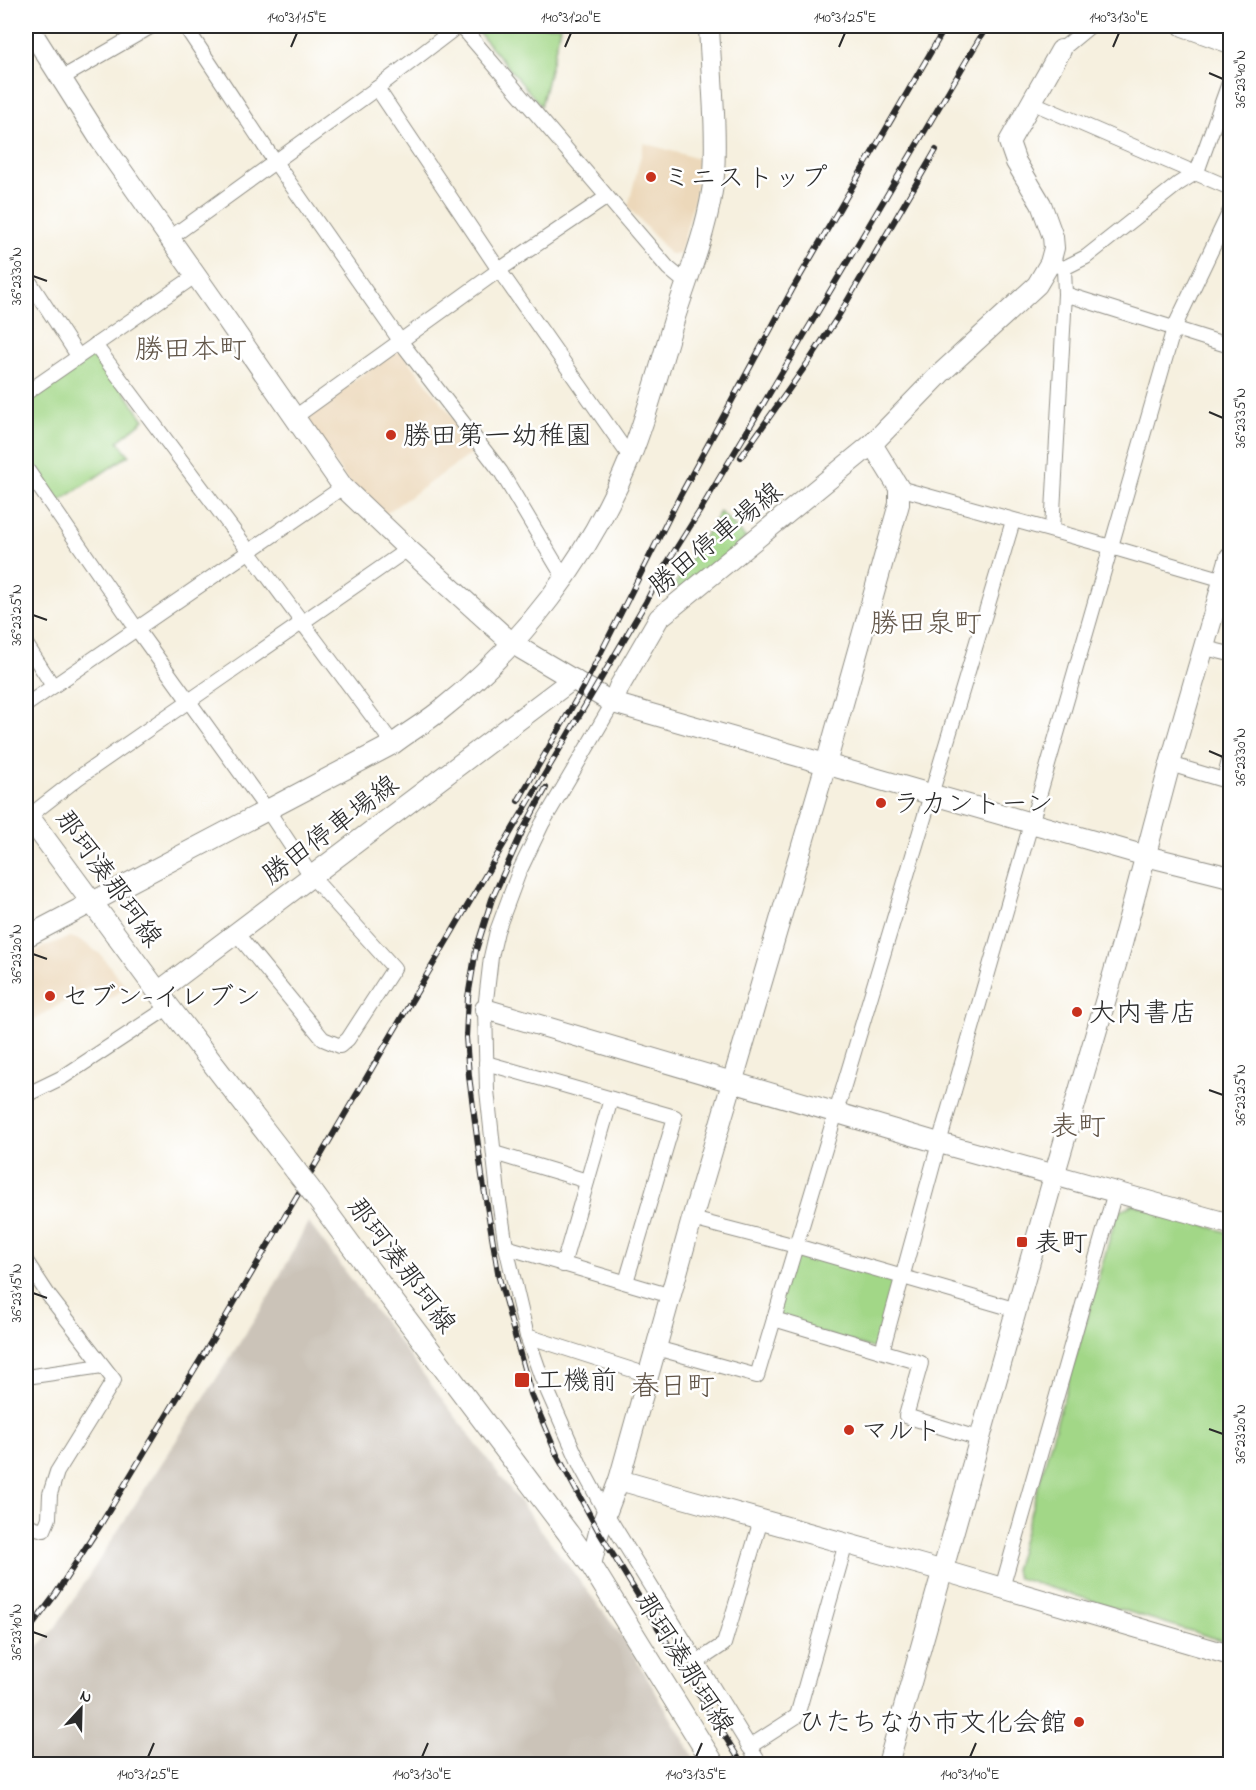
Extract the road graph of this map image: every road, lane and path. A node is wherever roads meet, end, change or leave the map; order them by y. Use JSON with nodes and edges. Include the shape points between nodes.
{"nodes":[{"id":1,"x":28,"y":26,"type":"edge"},
{"id":2,"x":152,"y":26,"type":"edge"},
{"id":3,"x":185,"y":26,"type":"edge"},
{"id":4,"x":459,"y":26,"type":"edge"},
{"id":5,"x":709,"y":26,"type":"edge"},
{"id":6,"x":1072,"y":26,"type":"edge"},
{"id":7,"x":1090,"y":26,"type":"edge"},
{"id":8,"x":1183,"y":26,"type":"edge"},
{"id":9,"x":1230,"y":43,"type":"edge"},
{"id":10,"x":1062,"y":50,"type":"junction"},
{"id":11,"x":60,"y":79,"type":"junction"},
{"id":12,"x":1230,"y":80,"type":"edge"},
{"id":13,"x":377,"y":88,"type":"junction"},
{"id":14,"x":1031,"y":102,"type":"junction"},
{"id":15,"x":275,"y":162,"type":"junction"},
{"id":16,"x":1197,"y":172,"type":"junction"},
{"id":17,"x":1230,"y":188,"type":"edge"},
{"id":18,"x":607,"y":197,"type":"junction"},
{"id":19,"x":1230,"y":211,"type":"edge"},
{"id":20,"x":170,"y":238,"type":"junction"},
{"id":21,"x":1057,"y":266,"type":"junction"},
{"id":22,"x":499,"y":270,"type":"junction"},
{"id":23,"x":26,"y":276,"type":"edge"},
{"id":24,"x":195,"y":276,"type":"junction"},
{"id":25,"x":686,"y":283,"type":"junction"},
{"id":26,"x":1065,"y":294,"type":"junction"},
{"id":27,"x":1174,"y":328,"type":"junction"},
{"id":28,"x":401,"y":342,"type":"junction"},
{"id":29,"x":95,"y":345,"type":"junction"},
{"id":30,"x":1230,"y":346,"type":"edge"},
{"id":31,"x":78,"y":356,"type":"junction"},
{"id":32,"x":26,"y":393,"type":"edge"},
{"id":33,"x":295,"y":417,"type":"junction"},
{"id":34,"x":872,"y":444,"type":"junction"},
{"id":35,"x":630,"y":458,"type":"junction"},
{"id":36,"x":26,"y":468,"type":"edge"},
{"id":37,"x":343,"y":487,"type":"junction"},
{"id":38,"x":899,"y":488,"type":"junction"},
{"id":39,"x":1013,"y":521,"type":"junction"},
{"id":40,"x":1052,"y":530,"type":"junction"},
{"id":41,"x":1110,"y":546,"type":"junction"},
{"id":42,"x":408,"y":549,"type":"junction"},
{"id":43,"x":250,"y":550,"type":"junction"},
{"id":44,"x":1230,"y":557,"type":"edge"},
{"id":45,"x":564,"y":578,"type":"junction"},
{"id":46,"x":1227,"y":581,"type":"edge"},
{"id":47,"x":302,"y":622,"type":"junction"},
{"id":48,"x":136,"y":628,"type":"junction"},
{"id":49,"x":26,"y":644,"type":"edge"},
{"id":50,"x":513,"y":644,"type":"junction"},
{"id":51,"x":1205,"y":648,"type":"junction"},
{"id":52,"x":1230,"y":654,"type":"edge"},
{"id":53,"x":573,"y":679,"type":"junction"},
{"id":54,"x":54,"y":686,"type":"junction"},
{"id":55,"x":189,"y":700,"type":"junction"},
{"id":56,"x":613,"y":703,"type":"junction"},
{"id":57,"x":26,"y":705,"type":"edge"},
{"id":58,"x":393,"y":744,"type":"junction"},
{"id":59,"x":1230,"y":757,"type":"edge"},
{"id":60,"x":825,"y":764,"type":"junction"},
{"id":61,"x":1170,"y":765,"type":"junction"},
{"id":62,"x":1227,"y":781,"type":"edge"},
{"id":63,"x":931,"y":794,"type":"junction"},
{"id":64,"x":268,"y":811,"type":"junction"},
{"id":65,"x":27,"y":815,"type":"edge"},
{"id":66,"x":1032,"y":823,"type":"junction"},
{"id":67,"x":1146,"y":856,"type":"junction"},
{"id":68,"x":312,"y":877,"type":"junction"},
{"id":69,"x":1230,"y":877,"type":"edge"},
{"id":70,"x":90,"y":902,"type":"junction"},
{"id":71,"x":237,"y":934,"type":"junction"},
{"id":72,"x":26,"y":937,"type":"edge"},
{"id":73,"x":164,"y":1000,"type":"junction"},
{"id":74,"x":485,"y":1009,"type":"junction"},
{"id":75,"x":486,"y":1063,"type":"junction"},
{"id":76,"x":733,"y":1082,"type":"junction"},
{"id":77,"x":26,"y":1095,"type":"edge"},
{"id":78,"x":611,"y":1099,"type":"junction"},
{"id":79,"x":836,"y":1113,"type":"junction"},
{"id":80,"x":939,"y":1143,"type":"junction"},
{"id":81,"x":494,"y":1153,"type":"junction"},
{"id":82,"x":1054,"y":1176,"type":"junction"},
{"id":83,"x":587,"y":1181,"type":"junction"},
{"id":84,"x":1115,"y":1191,"type":"junction"},
{"id":85,"x":692,"y":1218,"type":"junction"},
{"id":86,"x":1230,"y":1224,"type":"edge"},
{"id":87,"x":795,"y":1246,"type":"junction"},
{"id":88,"x":506,"y":1247,"type":"junction"},
{"id":89,"x":26,"y":1261,"type":"edge"},
{"id":90,"x":563,"y":1264,"type":"junction"},
{"id":91,"x":902,"y":1276,"type":"junction"},
{"id":92,"x":626,"y":1282,"type":"junction"},
{"id":93,"x":671,"y":1296,"type":"junction"},
{"id":94,"x":1017,"y":1310,"type":"junction"},
{"id":95,"x":774,"y":1318,"type":"junction"},
{"id":96,"x":527,"y":1336,"type":"junction"},
{"id":97,"x":656,"y":1348,"type":"junction"},
{"id":98,"x":882,"y":1351,"type":"junction"},
{"id":99,"x":102,"y":1366,"type":"junction"},
{"id":100,"x":648,"y":1375,"type":"junction"},
{"id":101,"x":26,"y":1377,"type":"edge"},
{"id":102,"x":980,"y":1439,"type":"junction"},
{"id":103,"x":619,"y":1480,"type":"junction"},
{"id":104,"x":607,"y":1515,"type":"junction"},
{"id":105,"x":760,"y":1520,"type":"junction"},
{"id":106,"x":26,"y":1522,"type":"edge"},
{"id":107,"x":846,"y":1543,"type":"junction"},
{"id":108,"x":591,"y":1565,"type":"junction"},
{"id":109,"x":944,"y":1571,"type":"junction"},
{"id":110,"x":1002,"y":1588,"type":"junction"},
{"id":111,"x":1230,"y":1654,"type":"edge"},
{"id":112,"x":697,"y":1662,"type":"junction"},
{"id":113,"x":749,"y":1747,"type":"junction"},
{"id":114,"x":714,"y":1764,"type":"edge"},
{"id":115,"x":760,"y":1764,"type":"edge"},
{"id":116,"x":888,"y":1764,"type":"edge"}],
"edges":[{"from":1,"to":11,"type":"street"},
{"from":2,"to":11,"type":"street"},
{"from":3,"to":15,"type":"street"},
{"from":4,"to":13,"type":"street"},
{"from":4,"to":18,"type":"street"},
{"from":5,"to":25,"type":"street","via":[[714,174],[706,218]]},
{"from":6,"to":10,"type":"street"},
{"from":7,"to":10,"type":"street"},
{"from":8,"to":9,"type":"street"},
{"from":10,"to":14,"type":"street"},
{"from":11,"to":20,"type":"street"},
{"from":12,"to":16,"type":"street"},
{"from":13,"to":15,"type":"street"},
{"from":13,"to":22,"type":"street"},
{"from":14,"to":16,"type":"street"},
{"from":14,"to":21,"type":"street","via":[[1009,142],[1048,222]]},
{"from":15,"to":20,"type":"street"},
{"from":15,"to":28,"type":"street"},
{"from":16,"to":17,"type":"street"},
{"from":16,"to":21,"type":"street","via":[[1086,258]]},
{"from":18,"to":22,"type":"street"},
{"from":18,"to":25,"type":"street","via":[[668,268]]},
{"from":19,"to":27,"type":"street"},
{"from":20,"to":24,"type":"street"},
{"from":21,"to":26,"type":"street"},
{"from":21,"to":34,"type":"street","name":"勝田停車場線","via":[[940,374]]},
{"from":22,"to":28,"type":"street"},
{"from":22,"to":35,"type":"street"},
{"from":23,"to":31,"type":"street"},
{"from":24,"to":29,"type":"street"},
{"from":24,"to":33,"type":"street"},
{"from":25,"to":35,"type":"street"},
{"from":26,"to":27,"type":"street"},
{"from":26,"to":40,"type":"street"},
{"from":27,"to":30,"type":"street"},
{"from":27,"to":41,"type":"street"},
{"from":28,"to":33,"type":"street"},
{"from":28,"to":45,"type":"street","via":[[501,472]]},
{"from":29,"to":31,"type":"street"},
{"from":29,"to":43,"type":"street"},
{"from":31,"to":32,"type":"street"},
{"from":33,"to":37,"type":"street"},
{"from":34,"to":38,"type":"street"},
{"from":34,"to":56,"type":"street","name":"勝田停車場線","via":[[659,618]]},
{"from":35,"to":45,"type":"street","via":[[598,525]]},
{"from":36,"to":48,"type":"street"},
{"from":37,"to":42,"type":"street"},
{"from":37,"to":43,"type":"street"},
{"from":38,"to":39,"type":"street"},
{"from":38,"to":60,"type":"street","via":[[899,504]]},
{"from":39,"to":40,"type":"street"},
{"from":39,"to":63,"type":"street"},
{"from":40,"to":41,"type":"street"},
{"from":41,"to":46,"type":"street"},
{"from":41,"to":66,"type":"street"},
{"from":42,"to":47,"type":"street"},
{"from":42,"to":50,"type":"street"},
{"from":43,"to":47,"type":"street"},
{"from":43,"to":48,"type":"street"},
{"from":44,"to":46,"type":"street"},
{"from":45,"to":50,"type":"street"},
{"from":46,"to":51,"type":"street"},
{"from":47,"to":55,"type":"street"},
{"from":47,"to":58,"type":"street"},
{"from":48,"to":54,"type":"street"},
{"from":48,"to":55,"type":"street"},
{"from":49,"to":54,"type":"street"},
{"from":50,"to":53,"type":"street"},
{"from":50,"to":58,"type":"street","via":[[437,713]]},
{"from":51,"to":52,"type":"street"},
{"from":51,"to":61,"type":"street"},
{"from":53,"to":56,"type":"street"},
{"from":53,"to":68,"type":"street","name":"勝田停車場線"},
{"from":54,"to":57,"type":"street"},
{"from":55,"to":64,"type":"street"},
{"from":55,"to":65,"type":"street"},
{"from":56,"to":60,"type":"street"},
{"from":56,"to":74,"type":"street","via":[[542,824],[519,872],[497,931]]},
{"from":58,"to":64,"type":"street"},
{"from":59,"to":62,"type":"street"},
{"from":60,"to":63,"type":"street"},
{"from":60,"to":76,"type":"street"},
{"from":61,"to":62,"type":"street"},
{"from":61,"to":67,"type":"street"},
{"from":63,"to":66,"type":"street"},
{"from":63,"to":79,"type":"street"},
{"from":64,"to":68,"type":"street"},
{"from":64,"to":70,"type":"street"},
{"from":65,"to":70,"type":"main road","name":"那珂湊那珂線"},
{"from":66,"to":67,"type":"street"},
{"from":66,"to":80,"type":"street"},
{"from":67,"to":69,"type":"street"},
{"from":67,"to":82,"type":"street"},
{"from":68,"to":71,"type":"street","name":"勝田停車場線"},
{"from":68,"to":71,"type":"street","via":[[394,968],[340,1046],[323,1039]]},
{"from":70,"to":72,"type":"street"},
{"from":70,"to":73,"type":"main road","name":"那珂湊那珂線"},
{"from":71,"to":73,"type":"street","name":"勝田停車場線"},
{"from":73,"to":77,"type":"street","via":[[63,1077]]},
{"from":73,"to":108,"type":"main road","name":"那珂湊那珂線","bridge":true},
{"from":74,"to":75,"type":"street"},
{"from":74,"to":76,"type":"street"},
{"from":75,"to":78,"type":"street"},
{"from":75,"to":81,"type":"street"},
{"from":76,"to":79,"type":"street"},
{"from":76,"to":85,"type":"street"},
{"from":78,"to":83,"type":"street"},
{"from":78,"to":92,"type":"street","via":[[675,1117]]},
{"from":79,"to":80,"type":"street"},
{"from":79,"to":87,"type":"street"},
{"from":80,"to":82,"type":"street"},
{"from":80,"to":91,"type":"street"},
{"from":81,"to":83,"type":"street"},
{"from":81,"to":88,"type":"street"},
{"from":82,"to":84,"type":"street"},
{"from":82,"to":94,"type":"street"},
{"from":83,"to":90,"type":"street"},
{"from":84,"to":86,"type":"street"},
{"from":84,"to":110,"type":"street"},
{"from":85,"to":87,"type":"street"},
{"from":85,"to":93,"type":"street"},
{"from":87,"to":91,"type":"street"},
{"from":87,"to":95,"type":"street"},
{"from":88,"to":90,"type":"street"},
{"from":88,"to":96,"type":"street"},
{"from":89,"to":99,"type":"street"},
{"from":90,"to":92,"type":"street"},
{"from":91,"to":94,"type":"street"},
{"from":91,"to":98,"type":"street"},
{"from":92,"to":93,"type":"street"},
{"from":93,"to":97,"type":"street"},
{"from":94,"to":102,"type":"street"},
{"from":95,"to":97,"type":"street","via":[[757,1376]]},
{"from":95,"to":98,"type":"street"},
{"from":96,"to":100,"type":"street"},
{"from":96,"to":104,"type":"street","via":[[581,1467]]},
{"from":97,"to":100,"type":"street"},
{"from":98,"to":102,"type":"street","via":[[921,1363],[906,1416]]},
{"from":99,"to":101,"type":"street"},
{"from":99,"to":106,"type":"street","via":[[114,1380],[57,1472],[44,1530]]},
{"from":100,"to":103,"type":"street"},
{"from":102,"to":109,"type":"street"},
{"from":103,"to":104,"type":"street"},
{"from":103,"to":105,"type":"street"},
{"from":104,"to":108,"type":"street"},
{"from":104,"to":112,"type":"street"},
{"from":105,"to":107,"type":"street"},
{"from":105,"to":112,"type":"street","via":[[724,1644]]},
{"from":107,"to":109,"type":"street"},
{"from":107,"to":113,"type":"street","via":[[797,1716]]},
{"from":108,"to":114,"type":"main road","name":"那珂湊那珂線"},
{"from":109,"to":110,"type":"street"},
{"from":109,"to":116,"type":"street"},
{"from":110,"to":111,"type":"street"},
{"from":112,"to":113,"type":"street"},
{"from":113,"to":115,"type":"street"}]}
